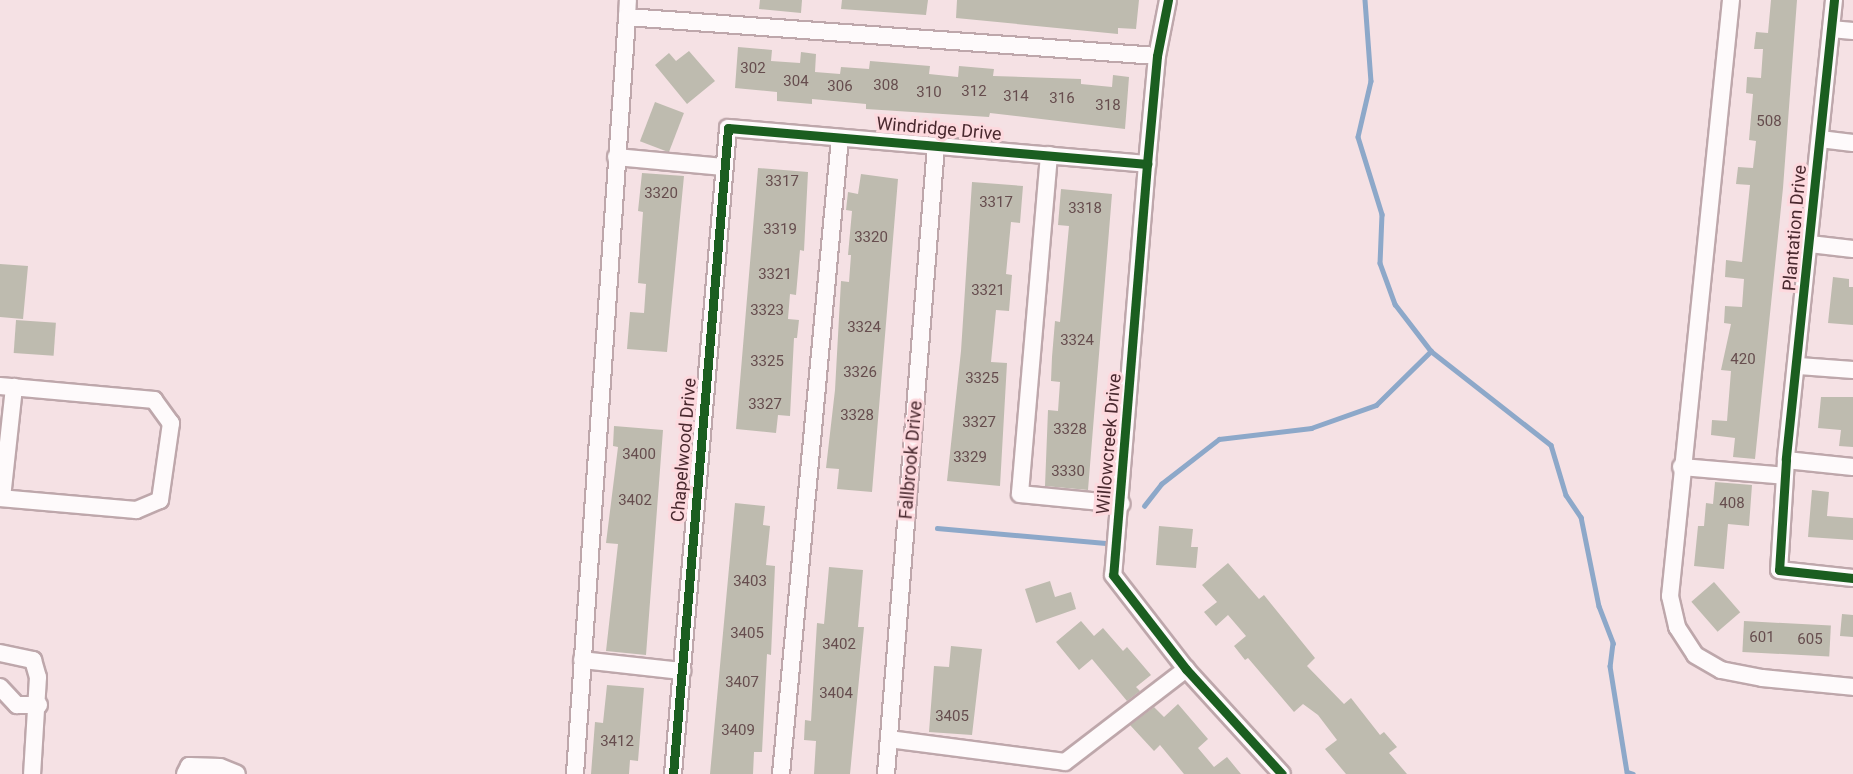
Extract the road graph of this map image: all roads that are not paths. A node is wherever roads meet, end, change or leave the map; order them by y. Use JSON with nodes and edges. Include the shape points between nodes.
{"nodes":[{"id":1,"x":1168,"y":0,"type":"edge"},
{"id":2,"x":1731,"y":0,"type":"edge"},
{"id":3,"x":1834,"y":0,"type":"edge"},
{"id":4,"x":627,"y":8,"type":"edge"},
{"id":5,"x":1831,"y":29,"type":"junction"},
{"id":6,"x":1853,"y":31,"type":"edge"},
{"id":7,"x":1157,"y":56,"type":"junction"},
{"id":8,"x":728,"y":128,"type":"joint"},
{"id":9,"x":840,"y":138,"type":"junction"},
{"id":10,"x":1820,"y":139,"type":"junction"},
{"id":11,"x":1853,"y":143,"type":"edge"},
{"id":12,"x":936,"y":146,"type":"junction"},
{"id":13,"x":1049,"y":155,"type":"junction"},
{"id":14,"x":616,"y":157,"type":"junction"},
{"id":15,"x":1147,"y":164,"type":"junction"},
{"id":16,"x":724,"y":167,"type":"junction"},
{"id":17,"x":1810,"y":244,"type":"junction"},
{"id":18,"x":1853,"y":249,"type":"edge"},
{"id":19,"x":1799,"y":366,"type":"junction"},
{"id":20,"x":1853,"y":370,"type":"edge"},
{"id":21,"x":7,"y":387,"type":"edge"},
{"id":22,"x":1682,"y":467,"type":"junction"},
{"id":23,"x":1853,"y":467,"type":"edge"},
{"id":24,"x":1786,"y":468,"type":"junction"},
{"id":25,"x":1,"y":498,"type":"edge"},
{"id":26,"x":1122,"y":504,"type":"junction"},
{"id":27,"x":1853,"y":578,"type":"edge"},
{"id":28,"x":0,"y":654,"type":"edge"},
{"id":29,"x":582,"y":660,"type":"junction"},
{"id":30,"x":1186,"y":669,"type":"junction"},
{"id":31,"x":682,"y":671,"type":"junction"},
{"id":32,"x":0,"y":687,"type":"edge"},
{"id":33,"x":1853,"y":687,"type":"edge"},
{"id":34,"x":39,"y":705,"type":"junction"},
{"id":35,"x":889,"y":739,"type":"junction"},
{"id":36,"x":32,"y":774,"type":"edge"},
{"id":37,"x":185,"y":774,"type":"edge"},
{"id":38,"x":237,"y":774,"type":"edge"},
{"id":39,"x":575,"y":774,"type":"edge"},
{"id":40,"x":673,"y":774,"type":"edge"},
{"id":41,"x":781,"y":774,"type":"edge"},
{"id":42,"x":886,"y":774,"type":"edge"},
{"id":43,"x":1282,"y":774,"type":"edge"}],
"edges":[{"from":1,"to":7,"type":"street","name":"Willowcreek Drive"},
{"from":2,"to":22,"type":"street"},
{"from":3,"to":5,"type":"street","name":"Plantation Drive"},
{"from":4,"to":7,"type":"street"},
{"from":4,"to":14,"type":"street"},
{"from":5,"to":6,"type":"street"},
{"from":5,"to":10,"type":"street","name":"Plantation Drive"},
{"from":7,"to":15,"type":"street","name":"Willowcreek Drive"},
{"from":8,"to":9,"type":"street","name":"Windridge Drive"},
{"from":8,"to":16,"type":"street","name":"Chapelwood Drive"},
{"from":9,"to":12,"type":"street","name":"Windridge Drive"},
{"from":9,"to":41,"type":"street"},
{"from":10,"to":11,"type":"street"},
{"from":10,"to":17,"type":"street","name":"Plantation Drive"},
{"from":12,"to":13,"type":"street","name":"Windridge Drive"},
{"from":12,"to":35,"type":"street","name":"Fallbrook Drive"},
{"from":13,"to":15,"type":"street","name":"Windridge Drive"},
{"from":13,"to":26,"type":"street","via":[[1020,494]]},
{"from":14,"to":16,"type":"street"},
{"from":14,"to":29,"type":"street"},
{"from":15,"to":26,"type":"street","name":"Willowcreek Drive"},
{"from":16,"to":31,"type":"street","name":"Chapelwood Drive"},
{"from":17,"to":18,"type":"street"},
{"from":17,"to":19,"type":"street","name":"Plantation Drive"},
{"from":19,"to":20,"type":"street"},
{"from":19,"to":24,"type":"street","name":"Plantation Drive"},
{"from":21,"to":25,"type":"street"},
{"from":21,"to":25,"type":"street","via":[[154,400],[171,423],[160,500],[136,510]]},
{"from":22,"to":24,"type":"street"},
{"from":22,"to":33,"type":"street","via":[[1670,596],[1677,627],[1695,655],[1721,670]]},
{"from":23,"to":24,"type":"street"},
{"from":24,"to":27,"type":"street","name":"Plantation Drive","via":[[1779,570]]},
{"from":26,"to":30,"type":"street","name":"Willowcreek Drive","via":[[1113,575]]},
{"from":28,"to":34,"type":"street","via":[[33,660]]},
{"from":29,"to":31,"type":"street"},
{"from":29,"to":39,"type":"street"},
{"from":30,"to":35,"type":"street","via":[[1065,762]]},
{"from":30,"to":43,"type":"street","name":"Willowcreek Drive"},
{"from":31,"to":40,"type":"street","name":"Chapelwood Drive"},
{"from":32,"to":34,"type":"street","via":[[17,705]]},
{"from":34,"to":36,"type":"street"},
{"from":35,"to":42,"type":"street","name":"Fallbrook Drive"},
{"from":37,"to":38,"type":"street","via":[[189,766],[220,767]]}]}
